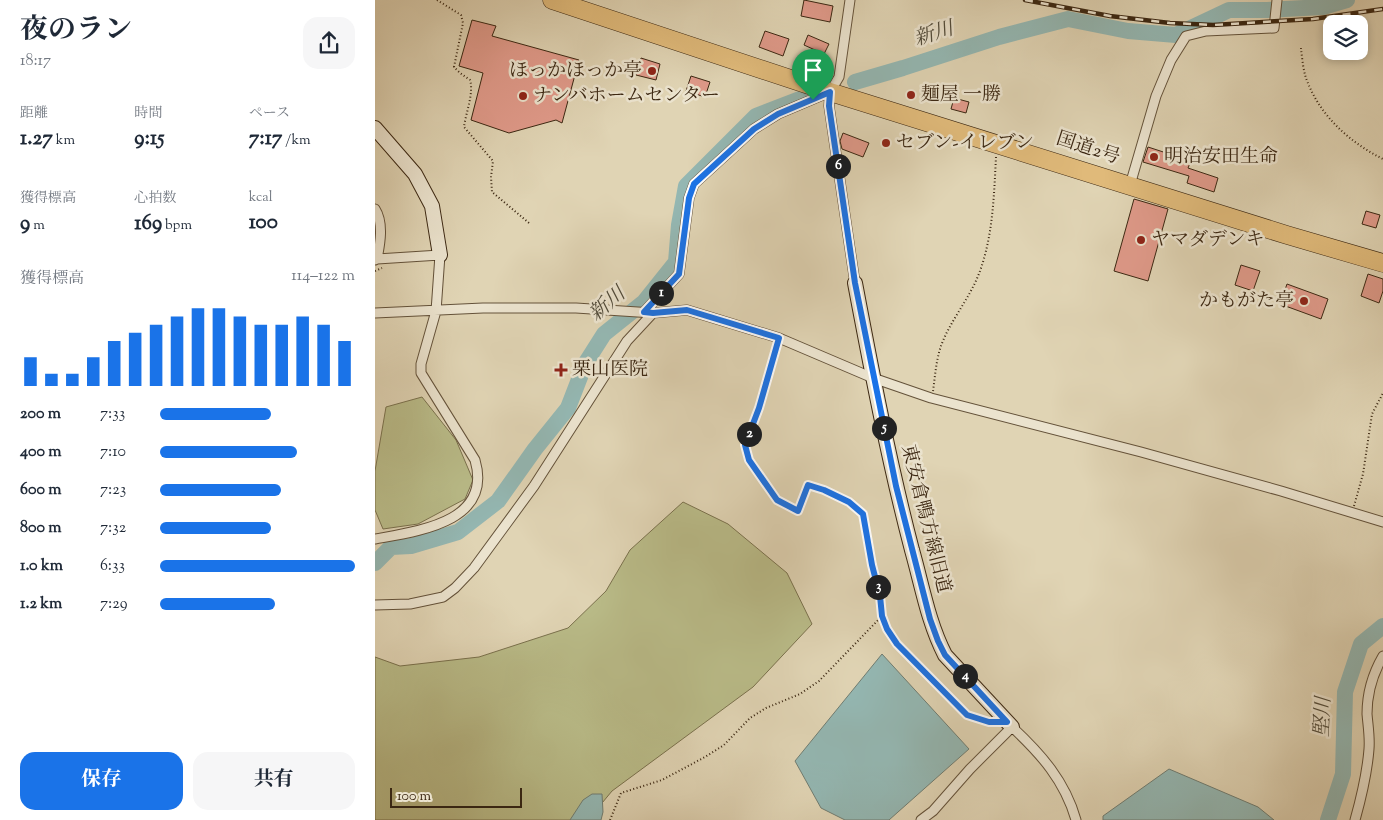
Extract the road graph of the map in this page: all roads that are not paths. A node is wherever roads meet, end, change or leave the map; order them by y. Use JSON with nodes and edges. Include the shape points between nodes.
{"nodes":[{"id":1,"x":552,"y":0,"type":"edge"},
{"id":2,"x":850,"y":0,"type":"edge"},
{"id":3,"x":1277,"y":5,"type":"edge"},
{"id":4,"x":830,"y":92,"type":"junction"},
{"id":5,"x":376,"y":131,"type":"edge"},
{"id":6,"x":1130,"y":185,"type":"junction"},
{"id":7,"x":375,"y":209,"type":"edge"},
{"id":8,"x":440,"y":255,"type":"junction"},
{"id":9,"x":376,"y":259,"type":"edge"},
{"id":10,"x":1383,"y":262,"type":"edge"},
{"id":11,"x":855,"y":283,"type":"joint"},
{"id":12,"x":436,"y":311,"type":"junction"},
{"id":13,"x":649,"y":312,"type":"junction"},
{"id":14,"x":375,"y":313,"type":"edge"},
{"id":15,"x":873,"y":378,"type":"junction"},
{"id":16,"x":1383,"y":522,"type":"edge"},
{"id":17,"x":375,"y":539,"type":"edge"},
{"id":18,"x":375,"y":605,"type":"edge"},
{"id":19,"x":1383,"y":656,"type":"edge"},
{"id":20,"x":1010,"y":725,"type":"junction"},
{"id":21,"x":921,"y":820,"type":"edge"},
{"id":22,"x":1076,"y":820,"type":"edge"},
{"id":23,"x":1355,"y":820,"type":"edge"}],
"edges":[{"from":1,"to":4,"type":"highway","name":"国道2号"},
{"from":2,"to":4,"type":"street","via":[[839,78]]},
{"from":3,"to":6,"type":"street","via":[[1274,28],[1207,31],[1186,36],[1171,60],[1156,96]]},
{"from":4,"to":6,"type":"highway","name":"国道2号"},
{"from":4,"to":11,"type":"street","name":"東安倉鴨方線旧道","via":[[829,106]]},
{"from":4,"to":13,"type":"street","via":[[778,114],[754,129],[694,184],[689,198],[679,274]]},
{"from":5,"to":8,"type":"street","via":[[415,174],[431,206]]},
{"from":6,"to":10,"type":"highway","name":"国道2号"},
{"from":7,"to":9,"type":"street","via":[[381,238]]},
{"from":8,"to":9,"type":"street"},
{"from":8,"to":12,"type":"street"},
{"from":11,"to":15,"type":"street","name":"東安倉鴨方線旧道"},
{"from":12,"to":13,"type":"street","via":[[576,308]]},
{"from":12,"to":14,"type":"street"},
{"from":12,"to":17,"type":"street","via":[[421,373],[475,460],[478,484],[474,499],[460,514],[435,526]]},
{"from":13,"to":15,"type":"street","via":[[687,310],[779,338]]},
{"from":13,"to":18,"type":"street","via":[[534,486],[474,568],[443,597],[410,604]]},
{"from":15,"to":16,"type":"street","via":[[931,398],[1151,454]]},
{"from":15,"to":20,"type":"street","name":"東安倉鴨方線旧道","via":[[896,486],[938,641],[945,655]]},
{"from":19,"to":23,"type":"street","via":[[1368,691],[1367,776]]},
{"from":20,"to":21,"type":"street","via":[[933,811]]},
{"from":20,"to":22,"type":"street","name":"東安倉鴨方線旧道","via":[[1054,772]]}]}
